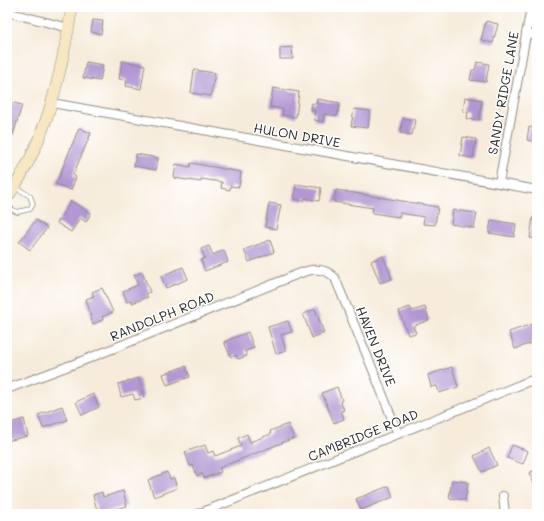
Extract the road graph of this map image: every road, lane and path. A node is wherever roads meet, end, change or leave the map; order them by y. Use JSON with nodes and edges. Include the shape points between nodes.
{"nodes":[{"id":1,"x":72,"y":7,"type":"edge"},
{"id":2,"x":531,"y":7,"type":"edge"},
{"id":3,"x":7,"y":12,"type":"edge"},
{"id":4,"x":69,"y":28,"type":"junction"},
{"id":5,"x":526,"y":33,"type":"junction"},
{"id":6,"x":537,"y":36,"type":"edge"},
{"id":7,"x":52,"y":103,"type":"junction"},
{"id":8,"x":499,"y":183,"type":"junction"},
{"id":9,"x":14,"y":187,"type":"junction"},
{"id":10,"x":537,"y":190,"type":"edge"},
{"id":11,"x":7,"y":198,"type":"edge"},
{"id":12,"x":7,"y":207,"type":"edge"},
{"id":13,"x":326,"y":270,"type":"joint"},
{"id":14,"x":537,"y":378,"type":"edge"},
{"id":15,"x":7,"y":390,"type":"edge"},
{"id":16,"x":398,"y":434,"type":"junction"},
{"id":17,"x":502,"y":496,"type":"dead end"},
{"id":18,"x":198,"y":514,"type":"edge"},
{"id":19,"x":505,"y":514,"type":"edge"}],
"edges":[{"from":1,"to":4,"type":"street"},
{"from":2,"to":5,"type":"street","name":"SANDY RIDGE LANE"},
{"from":3,"to":4,"type":"street"},
{"from":4,"to":7,"type":"street"},
{"from":5,"to":6,"type":"street"},
{"from":5,"to":8,"type":"street","name":"SANDY RIDGE LANE"},
{"from":7,"to":8,"type":"street","name":"HULON DRIVE"},
{"from":7,"to":9,"type":"street","via":[[32,156]]},
{"from":8,"to":10,"type":"street","name":"HULON DRIVE"},
{"from":9,"to":11,"type":"street"},
{"from":9,"to":12,"type":"lane","via":[[30,196],[32,207],[30,210],[17,212]]},
{"from":13,"to":15,"type":"street","name":"RANDOLPH ROAD","via":[[315,269],[301,273]]},
{"from":13,"to":16,"type":"street","name":"HAVEN DRIVE","via":[[335,278]]},
{"from":14,"to":16,"type":"street","name":"CAMBRIDGE ROAD"},
{"from":16,"to":18,"type":"street","name":"CAMBRIDGE ROAD"},
{"from":17,"to":19,"type":"street"}]}
